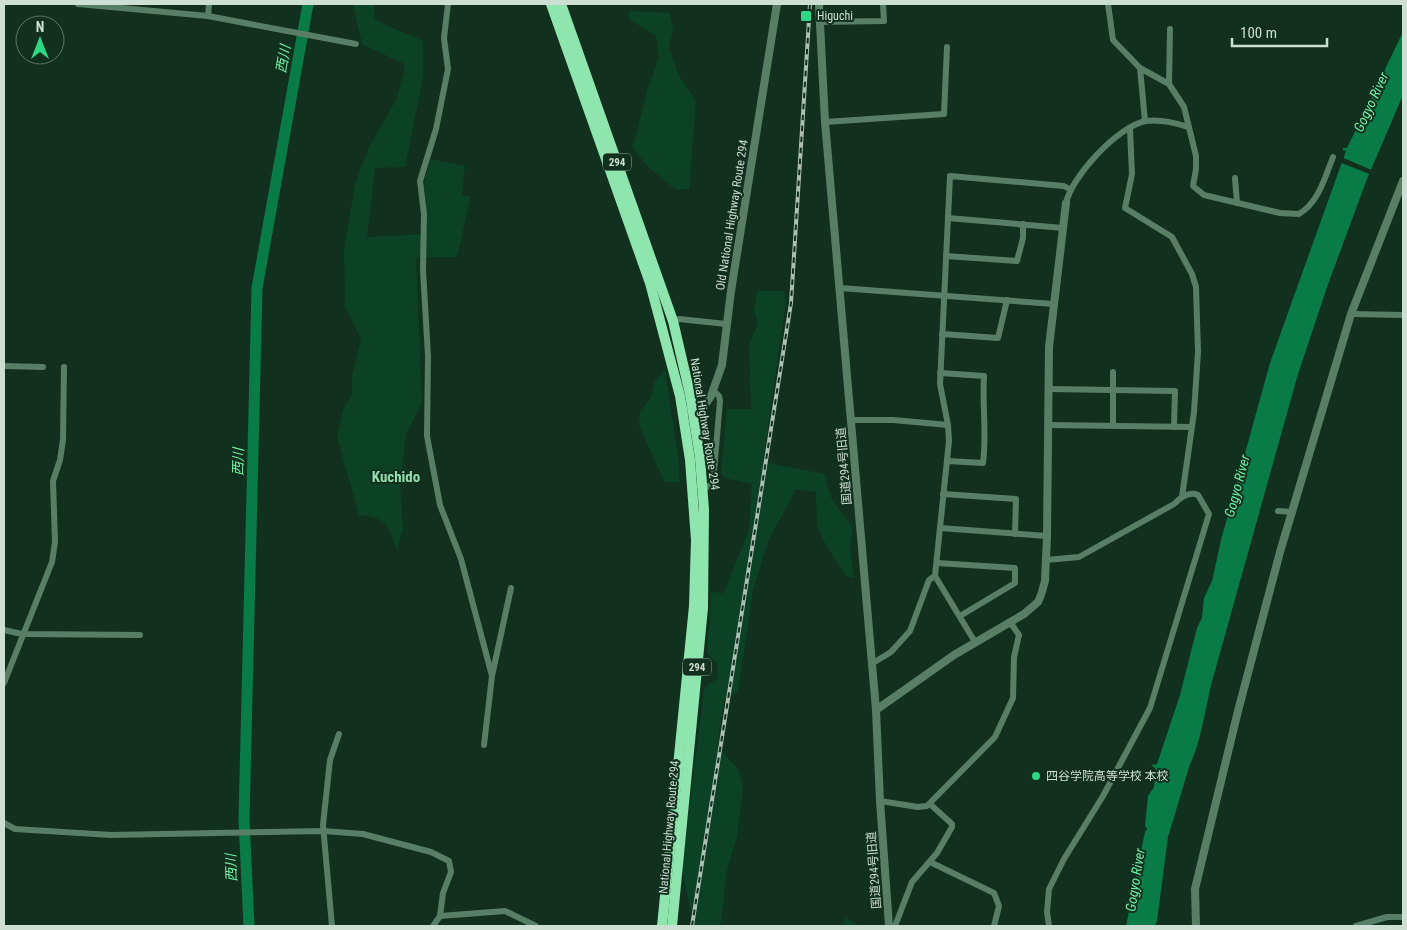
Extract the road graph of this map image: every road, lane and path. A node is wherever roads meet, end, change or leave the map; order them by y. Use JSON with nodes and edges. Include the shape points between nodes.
{"nodes":[{"id":1,"x":78,"y":4,"type":"edge"},
{"id":2,"x":209,"y":4,"type":"edge"},
{"id":3,"x":448,"y":4,"type":"edge"},
{"id":4,"x":551,"y":4,"type":"edge"},
{"id":5,"x":561,"y":4,"type":"edge"},
{"id":6,"x":777,"y":4,"type":"edge"},
{"id":7,"x":819,"y":4,"type":"edge"},
{"id":8,"x":883,"y":4,"type":"edge"},
{"id":9,"x":1108,"y":4,"type":"edge"},
{"id":10,"x":208,"y":16,"type":"junction"},
{"id":11,"x":818,"y":22,"type":"junction"},
{"id":12,"x":1170,"y":29,"type":"dead end"},
{"id":13,"x":356,"y":44,"type":"dead end"},
{"id":14,"x":947,"y":47,"type":"dead end"},
{"id":15,"x":1140,"y":68,"type":"junction"},
{"id":16,"x":1169,"y":84,"type":"junction"},
{"id":17,"x":1145,"y":121,"type":"junction"},
{"id":18,"x":825,"y":122,"type":"junction"},
{"id":19,"x":1188,"y":127,"type":"junction"},
{"id":20,"x":1130,"y":129,"type":"junction"},
{"id":21,"x":1333,"y":157,"type":"dead end"},
{"id":22,"x":1235,"y":178,"type":"dead end"},
{"id":23,"x":1403,"y":181,"type":"edge"},
{"id":24,"x":1071,"y":190,"type":"junction"},
{"id":25,"x":1066,"y":203,"type":"joint"},
{"id":26,"x":1237,"y":203,"type":"junction"},
{"id":27,"x":948,"y":218,"type":"junction"},
{"id":28,"x":1023,"y":224,"type":"junction"},
{"id":29,"x":1063,"y":228,"type":"junction"},
{"id":30,"x":946,"y":256,"type":"junction"},
{"id":31,"x":840,"y":288,"type":"junction"},
{"id":32,"x":944,"y":294,"type":"junction"},
{"id":33,"x":1007,"y":300,"type":"junction"},
{"id":34,"x":1054,"y":304,"type":"junction"},
{"id":35,"x":1351,"y":314,"type":"junction"},
{"id":36,"x":1403,"y":315,"type":"edge"},
{"id":37,"x":673,"y":321,"type":"junction"},
{"id":38,"x":726,"y":324,"type":"junction"},
{"id":39,"x":942,"y":334,"type":"junction"},
{"id":40,"x":4,"y":366,"type":"edge"},
{"id":41,"x":43,"y":367,"type":"dead end"},
{"id":42,"x":64,"y":367,"type":"dead end"},
{"id":43,"x":1113,"y":372,"type":"dead end"},
{"id":44,"x":940,"y":373,"type":"junction"},
{"id":45,"x":1049,"y":389,"type":"junction"},
{"id":46,"x":1113,"y":389,"type":"junction"},
{"id":47,"x":714,"y":391,"type":"junction"},
{"id":48,"x":688,"y":409,"type":"junction"},
{"id":49,"x":851,"y":420,"type":"junction"},
{"id":50,"x":948,"y":425,"type":"junction"},
{"id":51,"x":1049,"y":425,"type":"junction"},
{"id":52,"x":1113,"y":426,"type":"junction"},
{"id":53,"x":1174,"y":427,"type":"junction"},
{"id":54,"x":1192,"y":427,"type":"junction"},
{"id":55,"x":947,"y":461,"type":"junction"},
{"id":56,"x":704,"y":489,"type":"junction"},
{"id":57,"x":943,"y":494,"type":"junction"},
{"id":58,"x":1182,"y":497,"type":"junction"},
{"id":59,"x":1278,"y":511,"type":"dead end"},
{"id":60,"x":1292,"y":512,"type":"junction"},
{"id":61,"x":940,"y":528,"type":"junction"},
{"id":62,"x":1015,"y":534,"type":"junction"},
{"id":63,"x":1047,"y":536,"type":"junction"},
{"id":64,"x":1046,"y":560,"type":"junction"},
{"id":65,"x":937,"y":562,"type":"junction"},
{"id":66,"x":936,"y":576,"type":"junction"},
{"id":67,"x":511,"y":588,"type":"dead end"},
{"id":68,"x":960,"y":616,"type":"junction"},
{"id":69,"x":1010,"y":622,"type":"junction"},
{"id":70,"x":4,"y":630,"type":"edge"},
{"id":71,"x":22,"y":634,"type":"junction"},
{"id":72,"x":140,"y":635,"type":"dead end"},
{"id":73,"x":974,"y":642,"type":"junction"},
{"id":74,"x":873,"y":663,"type":"junction"},
{"id":75,"x":492,"y":676,"type":"junction"},
{"id":76,"x":4,"y":683,"type":"edge"},
{"id":77,"x":876,"y":710,"type":"junction"},
{"id":78,"x":339,"y":734,"type":"dead end"},
{"id":79,"x":484,"y":745,"type":"dead end"},
{"id":80,"x":880,"y":801,"type":"junction"},
{"id":81,"x":930,"y":804,"type":"junction"},
{"id":82,"x":4,"y":824,"type":"edge"},
{"id":83,"x":324,"y":831,"type":"junction"},
{"id":84,"x":930,"y":862,"type":"junction"},
{"id":85,"x":440,"y":916,"type":"junction"},
{"id":86,"x":1403,"y":917,"type":"edge"},
{"id":87,"x":332,"y":926,"type":"edge"},
{"id":88,"x":433,"y":926,"type":"edge"},
{"id":89,"x":536,"y":926,"type":"edge"},
{"id":90,"x":662,"y":926,"type":"edge"},
{"id":91,"x":672,"y":926,"type":"edge"},
{"id":92,"x":889,"y":926,"type":"edge"},
{"id":93,"x":895,"y":926,"type":"edge"},
{"id":94,"x":994,"y":926,"type":"edge"},
{"id":95,"x":1049,"y":926,"type":"edge"},
{"id":96,"x":1196,"y":926,"type":"edge"},
{"id":97,"x":1356,"y":926,"type":"edge"}],
"edges":[{"from":1,"to":10,"type":"street"},
{"from":2,"to":10,"type":"street"},
{"from":3,"to":75,"type":"street","via":[[444,38],[448,69],[436,129],[420,181],[428,356],[427,436],[440,506],[461,559]]},
{"from":4,"to":48,"type":"highway","name":"National Highway Route 294","number":"294","via":[[650,283]]},
{"from":5,"to":37,"type":"highway","name":"National Highway Route 294","number":"294"},
{"from":6,"to":38,"type":"street","name":"Old National Highway Route 294"},
{"from":7,"to":11,"type":"street","name":"国道294号旧道"},
{"from":8,"to":11,"type":"street","via":[[884,21]]},
{"from":9,"to":15,"type":"street","via":[[1113,40]]},
{"from":10,"to":13,"type":"street"},
{"from":11,"to":18,"type":"street","name":"国道294号旧道"},
{"from":12,"to":16,"type":"street"},
{"from":14,"to":18,"type":"street","via":[[944,114]]},
{"from":15,"to":16,"type":"street"},
{"from":15,"to":17,"type":"street"},
{"from":16,"to":19,"type":"street","via":[[1184,107]]},
{"from":17,"to":19,"type":"street"},
{"from":17,"to":20,"type":"street"},
{"from":18,"to":31,"type":"street","name":"国道294号旧道"},
{"from":19,"to":26,"type":"street","via":[[1196,156],[1193,186],[1204,195]]},
{"from":20,"to":24,"type":"street","via":[[1103,146]]},
{"from":20,"to":54,"type":"street","via":[[1132,174],[1125,208],[1172,237],[1196,287],[1198,352]]},
{"from":21,"to":26,"type":"street","via":[[1317,196],[1299,214]]},
{"from":22,"to":26,"type":"street"},
{"from":23,"to":35,"type":"street"},
{"from":24,"to":25,"type":"street"},
{"from":24,"to":27,"type":"street","via":[[1064,186],[950,176]]},
{"from":25,"to":29,"type":"street"},
{"from":27,"to":28,"type":"street"},
{"from":27,"to":30,"type":"street"},
{"from":28,"to":29,"type":"street"},
{"from":28,"to":30,"type":"street","via":[[1017,261]]},
{"from":29,"to":34,"type":"street"},
{"from":30,"to":32,"type":"street"},
{"from":31,"to":32,"type":"street"},
{"from":31,"to":49,"type":"street","name":"国道294号旧道"},
{"from":32,"to":33,"type":"street"},
{"from":32,"to":39,"type":"street"},
{"from":33,"to":34,"type":"street"},
{"from":33,"to":39,"type":"street","via":[[998,338]]},
{"from":34,"to":45,"type":"street"},
{"from":35,"to":36,"type":"street"},
{"from":35,"to":60,"type":"street"},
{"from":37,"to":38,"type":"street"},
{"from":37,"to":48,"type":"highway","name":"National Highway Route 294","number":"294"},
{"from":38,"to":47,"type":"street","name":"Old National Highway Route 294","via":[[722,365]]},
{"from":39,"to":44,"type":"street"},
{"from":40,"to":41,"type":"street"},
{"from":42,"to":71,"type":"street","via":[[63,440],[53,480],[55,542],[52,562]]},
{"from":43,"to":46,"type":"street"},
{"from":44,"to":50,"type":"street"},
{"from":44,"to":55,"type":"street","via":[[984,376],[987,437],[983,463]]},
{"from":45,"to":46,"type":"street"},
{"from":45,"to":51,"type":"street"},
{"from":46,"to":52,"type":"street"},
{"from":46,"to":53,"type":"street","via":[[1175,391]]},
{"from":47,"to":48,"type":"street","via":[[706,402]]},
{"from":47,"to":56,"type":"street","via":[[720,401],[713,484]]},
{"from":48,"to":56,"type":"highway","name":"National Highway Route 294","number":"294"},
{"from":48,"to":90,"type":"highway","name":"National Highway Route 294","number":"294","via":[[696,540],[695,580]]},
{"from":49,"to":50,"type":"street"},
{"from":49,"to":74,"type":"street","name":"国道294号旧道"},
{"from":50,"to":55,"type":"street"},
{"from":51,"to":52,"type":"street"},
{"from":51,"to":63,"type":"street"},
{"from":52,"to":53,"type":"street"},
{"from":53,"to":54,"type":"street"},
{"from":54,"to":58,"type":"street"},
{"from":55,"to":57,"type":"street"},
{"from":56,"to":91,"type":"highway","name":"National Highway Route 294","number":"294","via":[[702,608]]},
{"from":57,"to":61,"type":"street"},
{"from":57,"to":62,"type":"street","via":[[1016,499]]},
{"from":58,"to":64,"type":"street","via":[[1080,557]]},
{"from":58,"to":95,"type":"street","via":[[1196,494],[1209,514],[1150,708],[1049,889]]},
{"from":59,"to":60,"type":"street"},
{"from":60,"to":96,"type":"street","via":[[1258,632],[1199,873],[1194,900]]},
{"from":61,"to":62,"type":"street"},
{"from":61,"to":65,"type":"street"},
{"from":62,"to":63,"type":"street"},
{"from":63,"to":64,"type":"street"},
{"from":64,"to":69,"type":"street","via":[[1045,581],[1038,602]]},
{"from":65,"to":66,"type":"street"},
{"from":65,"to":68,"type":"street","via":[[1015,568],[1015,584]]},
{"from":66,"to":68,"type":"street"},
{"from":66,"to":74,"type":"street","via":[[928,580],[910,631],[891,652]]},
{"from":67,"to":75,"type":"street"},
{"from":68,"to":73,"type":"street"},
{"from":69,"to":73,"type":"street"},
{"from":69,"to":81,"type":"street","via":[[1019,635],[1014,657],[1013,698],[989,746]]},
{"from":70,"to":71,"type":"street"},
{"from":71,"to":72,"type":"street"},
{"from":71,"to":76,"type":"street"},
{"from":73,"to":77,"type":"street"},
{"from":74,"to":77,"type":"street","name":"国道294号旧道"},
{"from":75,"to":79,"type":"street"},
{"from":77,"to":80,"type":"street","name":"国道294号旧道"},
{"from":78,"to":83,"type":"street","via":[[330,760]]},
{"from":80,"to":81,"type":"street","via":[[918,807]]},
{"from":80,"to":92,"type":"street","name":"国道294号旧道"},
{"from":81,"to":84,"type":"street","via":[[952,824]]},
{"from":82,"to":83,"type":"street","via":[[15,829],[111,835]]},
{"from":83,"to":85,"type":"street","via":[[362,834],[431,852],[449,861],[451,872],[443,893]]},
{"from":83,"to":87,"type":"street"},
{"from":84,"to":93,"type":"street","via":[[912,882]]},
{"from":84,"to":94,"type":"street","via":[[994,893],[999,910]]},
{"from":85,"to":88,"type":"street"},
{"from":85,"to":89,"type":"street","via":[[505,911]]},
{"from":86,"to":97,"type":"street","via":[[1387,917]]}]}
